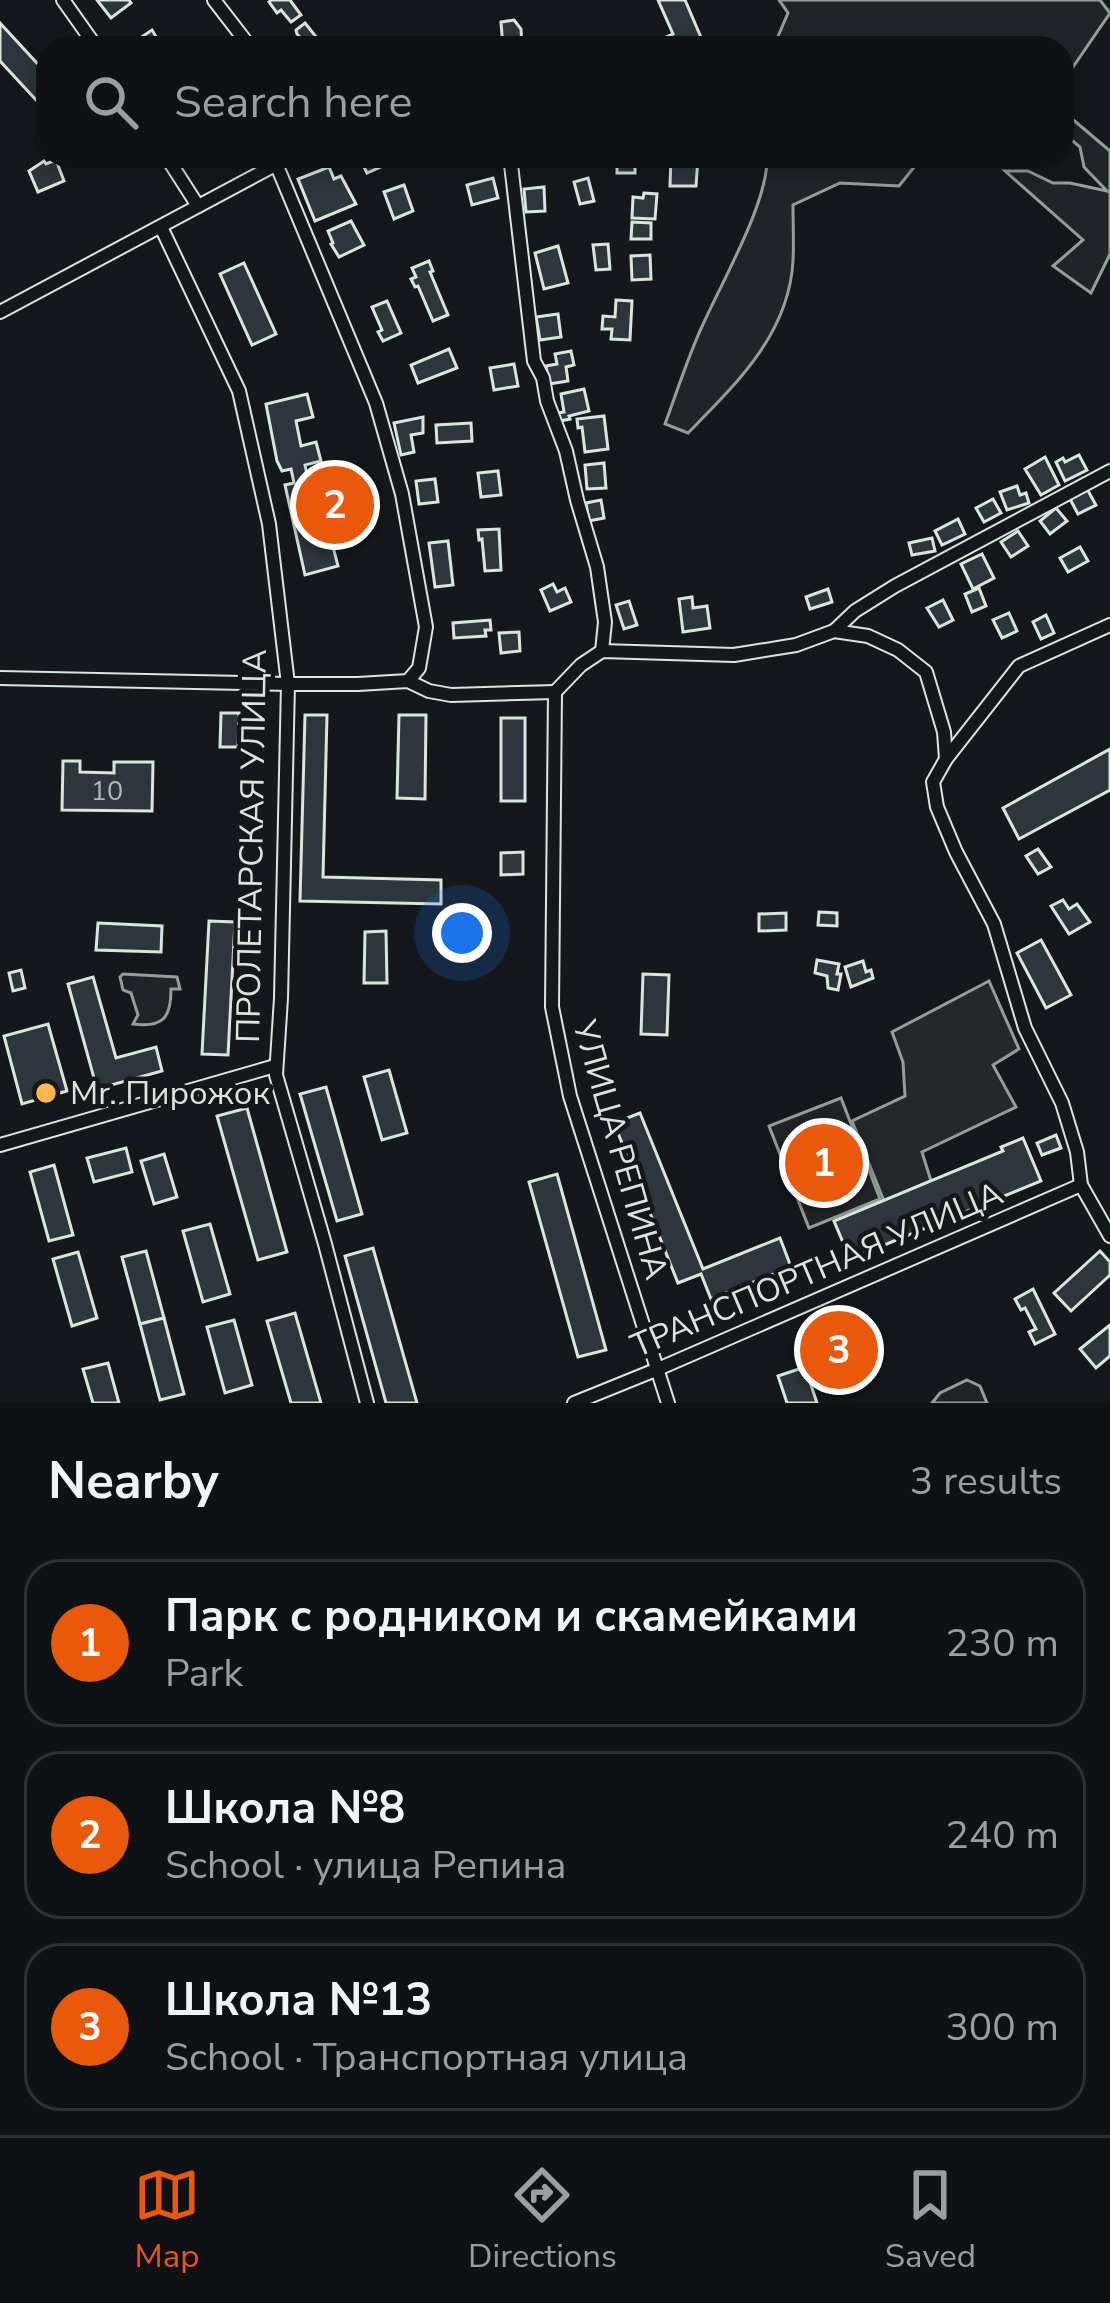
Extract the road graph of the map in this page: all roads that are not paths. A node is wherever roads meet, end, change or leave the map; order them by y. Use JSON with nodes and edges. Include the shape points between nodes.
{"nodes":[{"id":1,"x":63,"y":0,"type":"edge"},
{"id":2,"x":214,"y":0,"type":"edge"},
{"id":3,"x":88,"y":36,"type":"edge"},
{"id":4,"x":241,"y":36,"type":"edge"},
{"id":5,"x":174,"y":168,"type":"edge"},
{"id":6,"x":269,"y":168,"type":"edge"},
{"id":7,"x":287,"y":168,"type":"edge"},
{"id":8,"x":511,"y":168,"type":"edge"},
{"id":9,"x":198,"y":206,"type":"junction"},
{"id":10,"x":161,"y":227,"type":"junction"},
{"id":11,"x":0,"y":312,"type":"edge"},
{"id":12,"x":1110,"y":471,"type":"edge"},
{"id":13,"x":1110,"y":625,"type":"edge"},
{"id":14,"x":834,"y":631,"type":"junction"},
{"id":15,"x":602,"y":651,"type":"junction"},
{"id":16,"x":0,"y":677,"type":"edge"},
{"id":17,"x":409,"y":681,"type":"junction"},
{"id":18,"x":288,"y":684,"type":"junction"},
{"id":19,"x":555,"y":692,"type":"junction"},
{"id":20,"x":946,"y":759,"type":"junction"},
{"id":21,"x":275,"y":1066,"type":"junction"},
{"id":22,"x":0,"y":1145,"type":"edge"},
{"id":23,"x":1081,"y":1185,"type":"junction"},
{"id":24,"x":1110,"y":1236,"type":"edge"},
{"id":25,"x":658,"y":1369,"type":"junction"},
{"id":26,"x":367,"y":1403,"type":"edge"},
{"id":27,"x":574,"y":1403,"type":"edge"},
{"id":28,"x":668,"y":1403,"type":"edge"}],
"edges":[{"from":1,"to":3,"type":"street"},
{"from":2,"to":4,"type":"street"},
{"from":5,"to":9,"type":"street"},
{"from":6,"to":9,"type":"street"},
{"from":7,"to":17,"type":"street","via":[[402,494],[426,627]]},
{"from":8,"to":15,"type":"street","via":[[534,361],[597,567]]},
{"from":9,"to":10,"type":"street"},
{"from":10,"to":11,"type":"street"},
{"from":10,"to":18,"type":"street","name":"ПРОЛЕТАРСКАЯ УЛИЦА","via":[[239,391],[269,524]]},
{"from":12,"to":14,"type":"street","via":[[895,586]]},
{"from":13,"to":20,"type":"street","via":[[1018,666]]},
{"from":14,"to":15,"type":"street","via":[[734,655]]},
{"from":14,"to":20,"type":"street","via":[[868,636],[926,672]]},
{"from":15,"to":19,"type":"street"},
{"from":16,"to":18,"type":"street"},
{"from":17,"to":18,"type":"street"},
{"from":17,"to":19,"type":"street","via":[[452,695]]},
{"from":18,"to":21,"type":"street","name":"ПРОЛЕТАРСКАЯ УЛИЦА"},
{"from":19,"to":25,"type":"street","name":"УЛИЦА РЕПИНА","via":[[552,1007],[569,1096]]},
{"from":20,"to":23,"type":"street","via":[[933,782],[937,807],[994,924],[1025,1028],[1062,1103]]},
{"from":21,"to":22,"type":"street"},
{"from":21,"to":26,"type":"street","name":"ПРОЛЕТАРСКАЯ УЛИЦА"},
{"from":23,"to":24,"type":"street"},
{"from":23,"to":25,"type":"street","name":"ТРАНСПОРТНАЯ УЛИЦА"},
{"from":25,"to":27,"type":"street","name":"ТРАНСПОРТНАЯ УЛИЦА"},
{"from":25,"to":28,"type":"street","name":"УЛИЦА РЕПИНА"}]}
